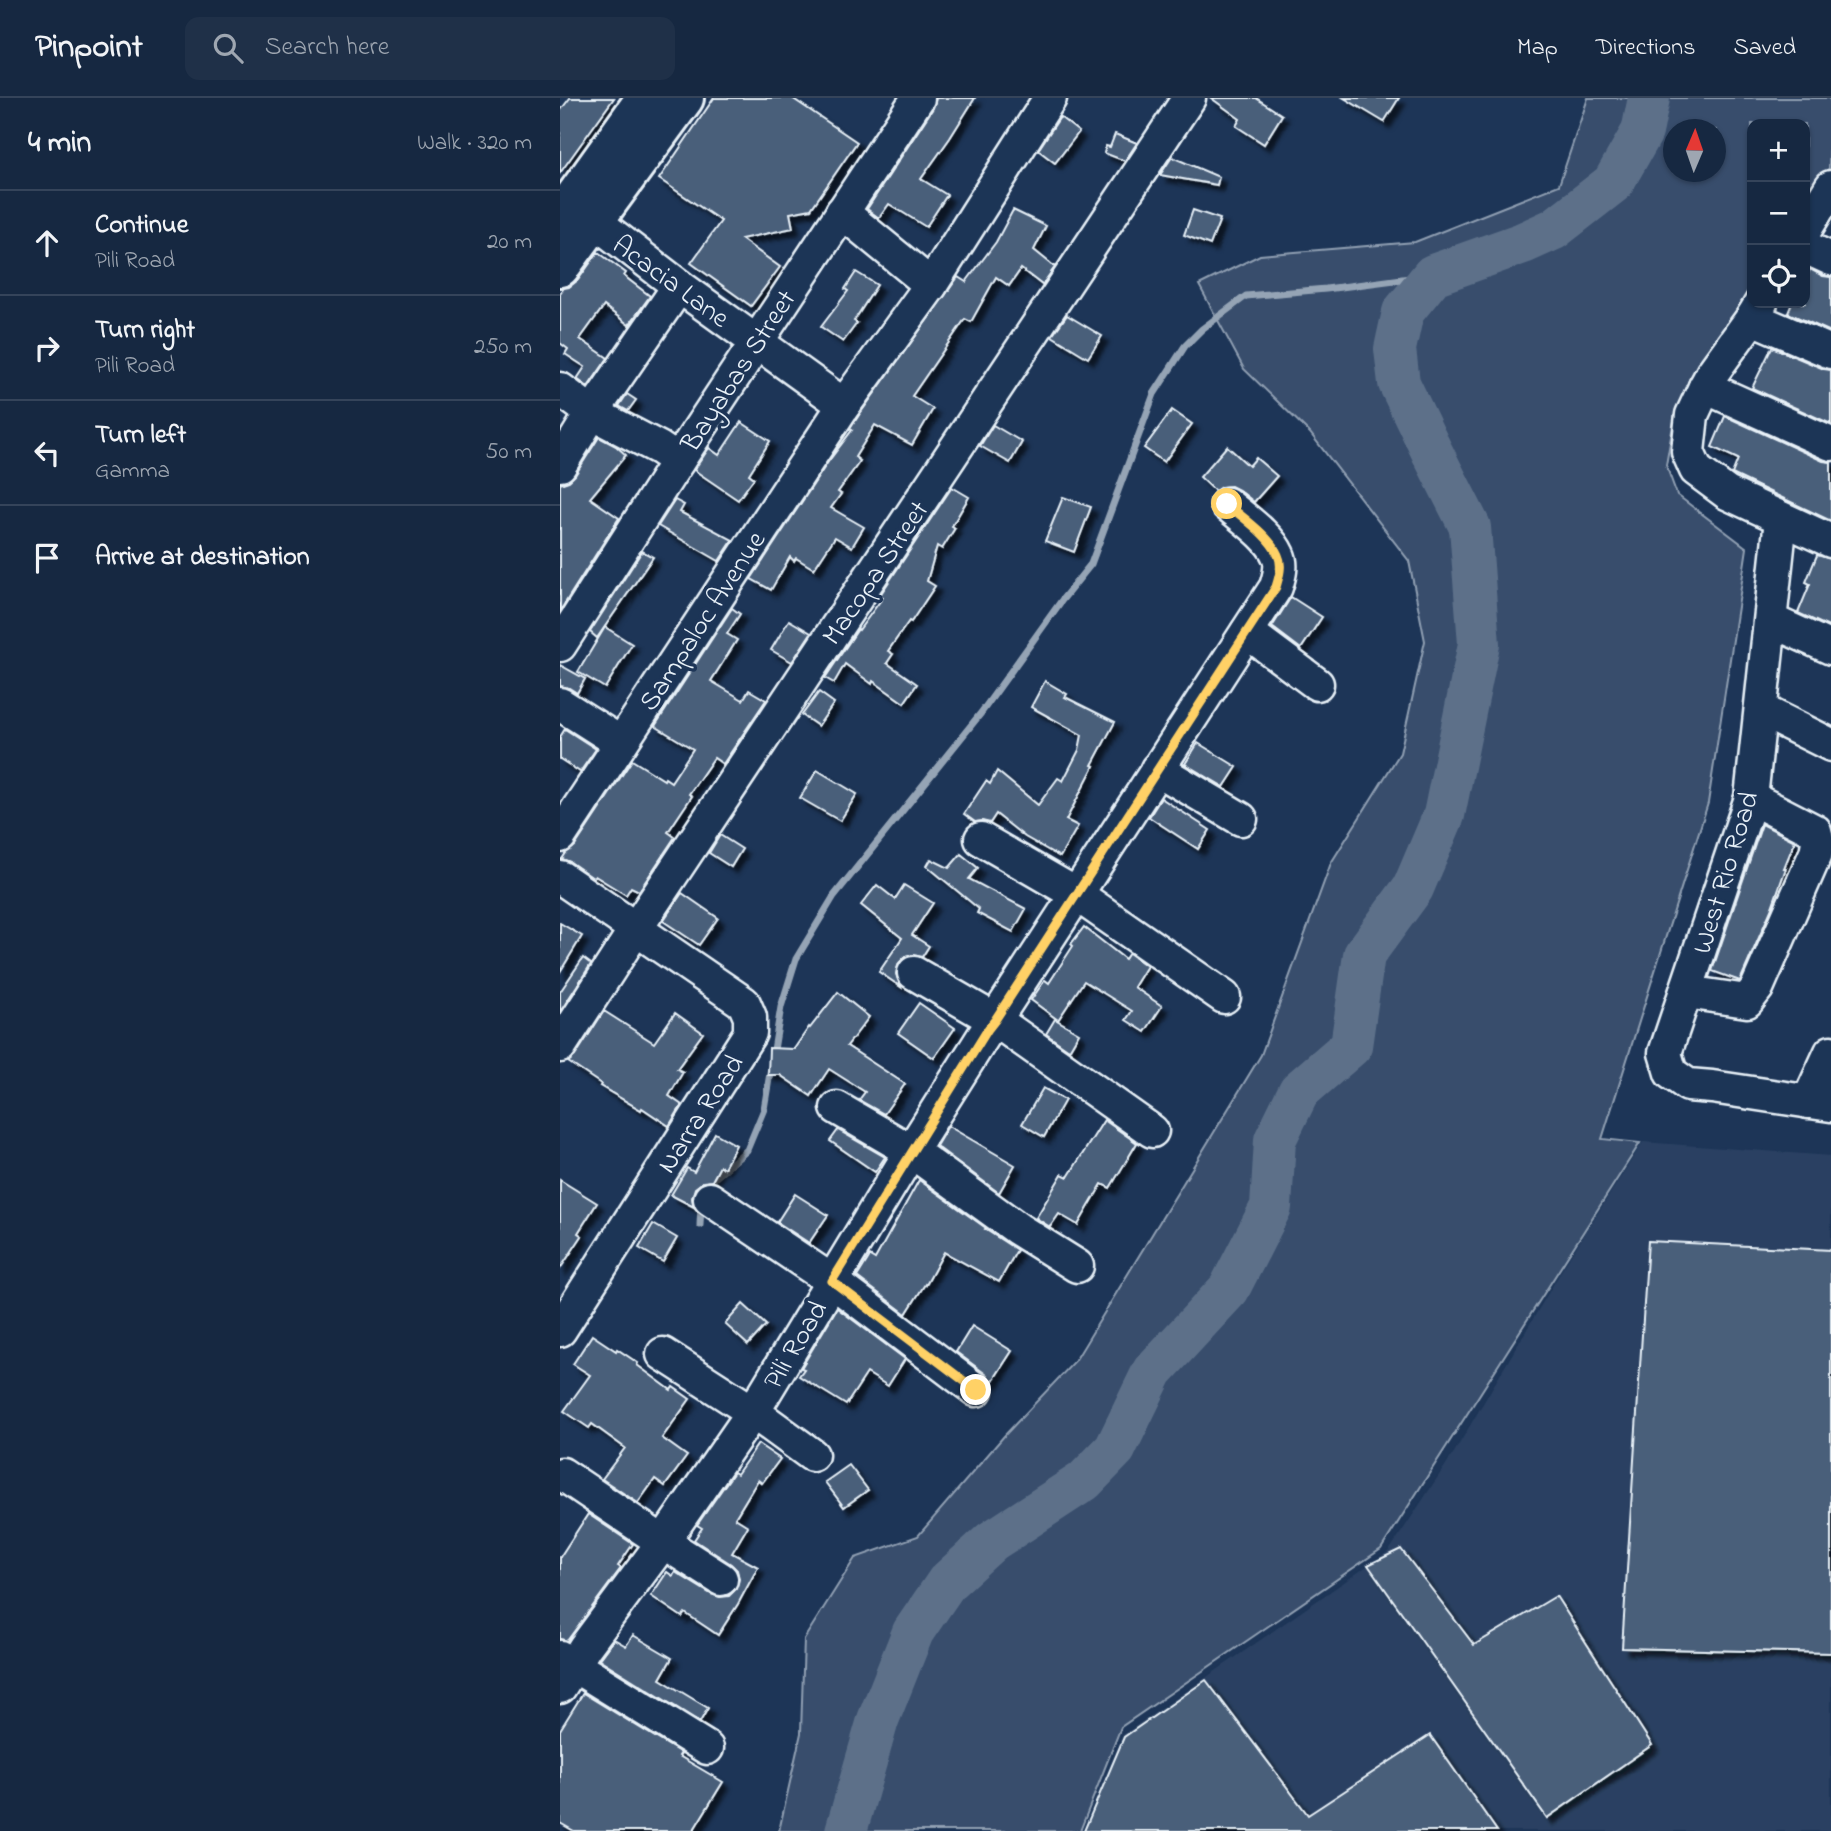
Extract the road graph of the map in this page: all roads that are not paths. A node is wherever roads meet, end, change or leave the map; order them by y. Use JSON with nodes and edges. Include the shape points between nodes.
{"nodes":[{"id":1,"x":646,"y":98,"type":"edge"},
{"id":2,"x":684,"y":98,"type":"edge"},
{"id":3,"x":918,"y":98,"type":"edge"},
{"id":4,"x":1050,"y":98,"type":"edge"},
{"id":5,"x":1189,"y":98,"type":"edge"},
{"id":6,"x":1831,"y":187,"type":"edge"},
{"id":7,"x":842,"y":212,"type":"junction"},
{"id":8,"x":575,"y":214,"type":"edge"},
{"id":9,"x":1810,"y":222,"type":"edge"},
{"id":10,"x":1810,"y":249,"type":"edge"},
{"id":11,"x":1831,"y":258,"type":"edge"},
{"id":12,"x":560,"y":267,"type":"edge"},
{"id":13,"x":931,"y":285,"type":"junction"},
{"id":14,"x":679,"y":286,"type":"junction"},
{"id":15,"x":1757,"y":310,"type":"edge"},
{"id":16,"x":756,"y":342,"type":"junction"},
{"id":17,"x":1831,"y":352,"type":"edge"},
{"id":18,"x":1705,"y":387,"type":"junction"},
{"id":19,"x":560,"y":389,"type":"edge"},
{"id":20,"x":844,"y":405,"type":"junction"},
{"id":21,"x":592,"y":413,"type":"junction"},
{"id":22,"x":1831,"y":444,"type":"edge"},
{"id":23,"x":678,"y":461,"type":"junction"},
{"id":24,"x":560,"y":465,"type":"edge"},
{"id":25,"x":1227,"y":504,"type":"dead end"},
{"id":26,"x":1782,"y":519,"type":"junction"},
{"id":27,"x":1831,"y":541,"type":"edge"},
{"id":28,"x":1772,"y":621,"type":"junction"},
{"id":29,"x":1248,"y":632,"type":"junction"},
{"id":30,"x":560,"y":645,"type":"edge"},
{"id":31,"x":1831,"y":648,"type":"edge"},
{"id":32,"x":1317,"y":684,"type":"dead end"},
{"id":33,"x":560,"y":704,"type":"edge"},
{"id":34,"x":1761,"y":710,"type":"junction"},
{"id":35,"x":621,"y":743,"type":"junction"},
{"id":36,"x":1831,"y":745,"type":"edge"},
{"id":37,"x":1157,"y":769,"type":"junction"},
{"id":38,"x":1751,"y":799,"type":"junction"},
{"id":39,"x":1241,"y":819,"type":"dead end"},
{"id":40,"x":560,"y":836,"type":"edge"},
{"id":41,"x":981,"y":839,"type":"dead end"},
{"id":42,"x":560,"y":877,"type":"edge"},
{"id":43,"x":1076,"y":894,"type":"junction"},
{"id":44,"x":635,"y":930,"type":"junction"},
{"id":45,"x":914,"y":973,"type":"dead end"},
{"id":46,"x":1686,"y":992,"type":"junction"},
{"id":47,"x":1224,"y":997,"type":"dead end"},
{"id":48,"x":995,"y":1020,"type":"junction"},
{"id":49,"x":560,"y":1046,"type":"edge"},
{"id":50,"x":1831,"y":1052,"type":"edge"},
{"id":51,"x":1819,"y":1103,"type":"edge"},
{"id":52,"x":837,"y":1108,"type":"dead end"},
{"id":53,"x":1152,"y":1131,"type":"dead end"},
{"id":54,"x":911,"y":1152,"type":"junction"},
{"id":55,"x":710,"y":1199,"type":"dead end"},
{"id":56,"x":1077,"y":1266,"type":"dead end"},
{"id":57,"x":832,"y":1281,"type":"junction"},
{"id":58,"x":560,"y":1330,"type":"edge"},
{"id":59,"x":663,"y":1354,"type":"dead end"},
{"id":60,"x":976,"y":1390,"type":"dead end"},
{"id":61,"x":753,"y":1412,"type":"junction"},
{"id":62,"x":813,"y":1455,"type":"dead end"},
{"id":63,"x":562,"y":1474,"type":"dead end"},
{"id":64,"x":663,"y":1542,"type":"junction"},
{"id":65,"x":721,"y":1579,"type":"dead end"},
{"id":66,"x":564,"y":1670,"type":"edge"},
{"id":67,"x":707,"y":1748,"type":"dead end"}],
"edges":[{"from":1,"to":8,"type":"main road"},
{"from":2,"to":8,"type":"main road"},
{"from":3,"to":7,"type":"street","name":"Bayabas Street"},
{"from":4,"to":13,"type":"street","name":"Sampaloc Avenue"},
{"from":5,"to":44,"type":"street","name":"Macopa Street"},
{"from":6,"to":9,"type":"street"},
{"from":7,"to":13,"type":"street"},
{"from":7,"to":16,"type":"street","name":"Bayabas Street"},
{"from":8,"to":12,"type":"main road"},
{"from":8,"to":14,"type":"street","name":"Acacia Lane"},
{"from":10,"to":11,"type":"street"},
{"from":13,"to":20,"type":"street","name":"Sampaloc Avenue"},
{"from":14,"to":16,"type":"street","name":"Acacia Lane"},
{"from":14,"to":21,"type":"street"},
{"from":15,"to":17,"type":"street"},
{"from":15,"to":18,"type":"street"},
{"from":16,"to":20,"type":"street","name":"Acacia Lane"},
{"from":16,"to":23,"type":"street","name":"Bayabas Street"},
{"from":18,"to":22,"type":"street"},
{"from":18,"to":26,"type":"street","via":[[1692,415],[1688,452],[1696,470],[1727,493]]},
{"from":19,"to":21,"type":"street"},
{"from":20,"to":35,"type":"street","name":"Sampaloc Avenue"},
{"from":21,"to":23,"type":"street"},
{"from":21,"to":24,"type":"street"},
{"from":23,"to":30,"type":"street","name":"Bayabas Street"},
{"from":25,"to":29,"type":"street","name":"Pili Road","via":[[1267,539],[1279,556],[1281,572],[1276,587]]},
{"from":26,"to":27,"type":"street"},
{"from":26,"to":28,"type":"street","name":"West Rio Road"},
{"from":28,"to":31,"type":"street"},
{"from":28,"to":34,"type":"street","name":"West Rio Road"},
{"from":29,"to":32,"type":"street"},
{"from":29,"to":37,"type":"street","name":"Pili Road"},
{"from":33,"to":35,"type":"street"},
{"from":34,"to":36,"type":"street"},
{"from":34,"to":38,"type":"street","name":"West Rio Road"},
{"from":35,"to":40,"type":"street","name":"Sampaloc Avenue"},
{"from":37,"to":39,"type":"street"},
{"from":37,"to":43,"type":"street","name":"Pili Road"},
{"from":38,"to":46,"type":"street","name":"West Rio Road"},
{"from":38,"to":46,"type":"street","via":[[1815,831],[1816,853],[1757,988],[1747,1001]]},
{"from":41,"to":43,"type":"street"},
{"from":42,"to":44,"type":"street","name":"Narra Road"},
{"from":43,"to":47,"type":"street"},
{"from":43,"to":48,"type":"street","name":"Pili Road"},
{"from":44,"to":49,"type":"street","name":"Macopa Street"},
{"from":44,"to":58,"type":"street","name":"Narra Road","via":[[744,1003],[750,1033]]},
{"from":45,"to":48,"type":"street"},
{"from":46,"to":51,"type":"street","name":"West Rio Road","via":[[1665,1053],[1671,1073],[1688,1085]]},
{"from":48,"to":53,"type":"street"},
{"from":48,"to":54,"type":"street","name":"Pili Road"},
{"from":50,"to":51,"type":"street"},
{"from":52,"to":54,"type":"street"},
{"from":54,"to":56,"type":"street"},
{"from":54,"to":57,"type":"street","name":"Pili Road"},
{"from":55,"to":57,"type":"street"},
{"from":57,"to":60,"type":"street"},
{"from":57,"to":61,"type":"street","name":"Pili Road"},
{"from":59,"to":61,"type":"street"},
{"from":61,"to":62,"type":"street"},
{"from":61,"to":64,"type":"street","name":"Pili Road"},
{"from":63,"to":64,"type":"street"},
{"from":64,"to":65,"type":"street"},
{"from":64,"to":66,"type":"street","name":"Pili Road"},
{"from":66,"to":67,"type":"street"}]}
